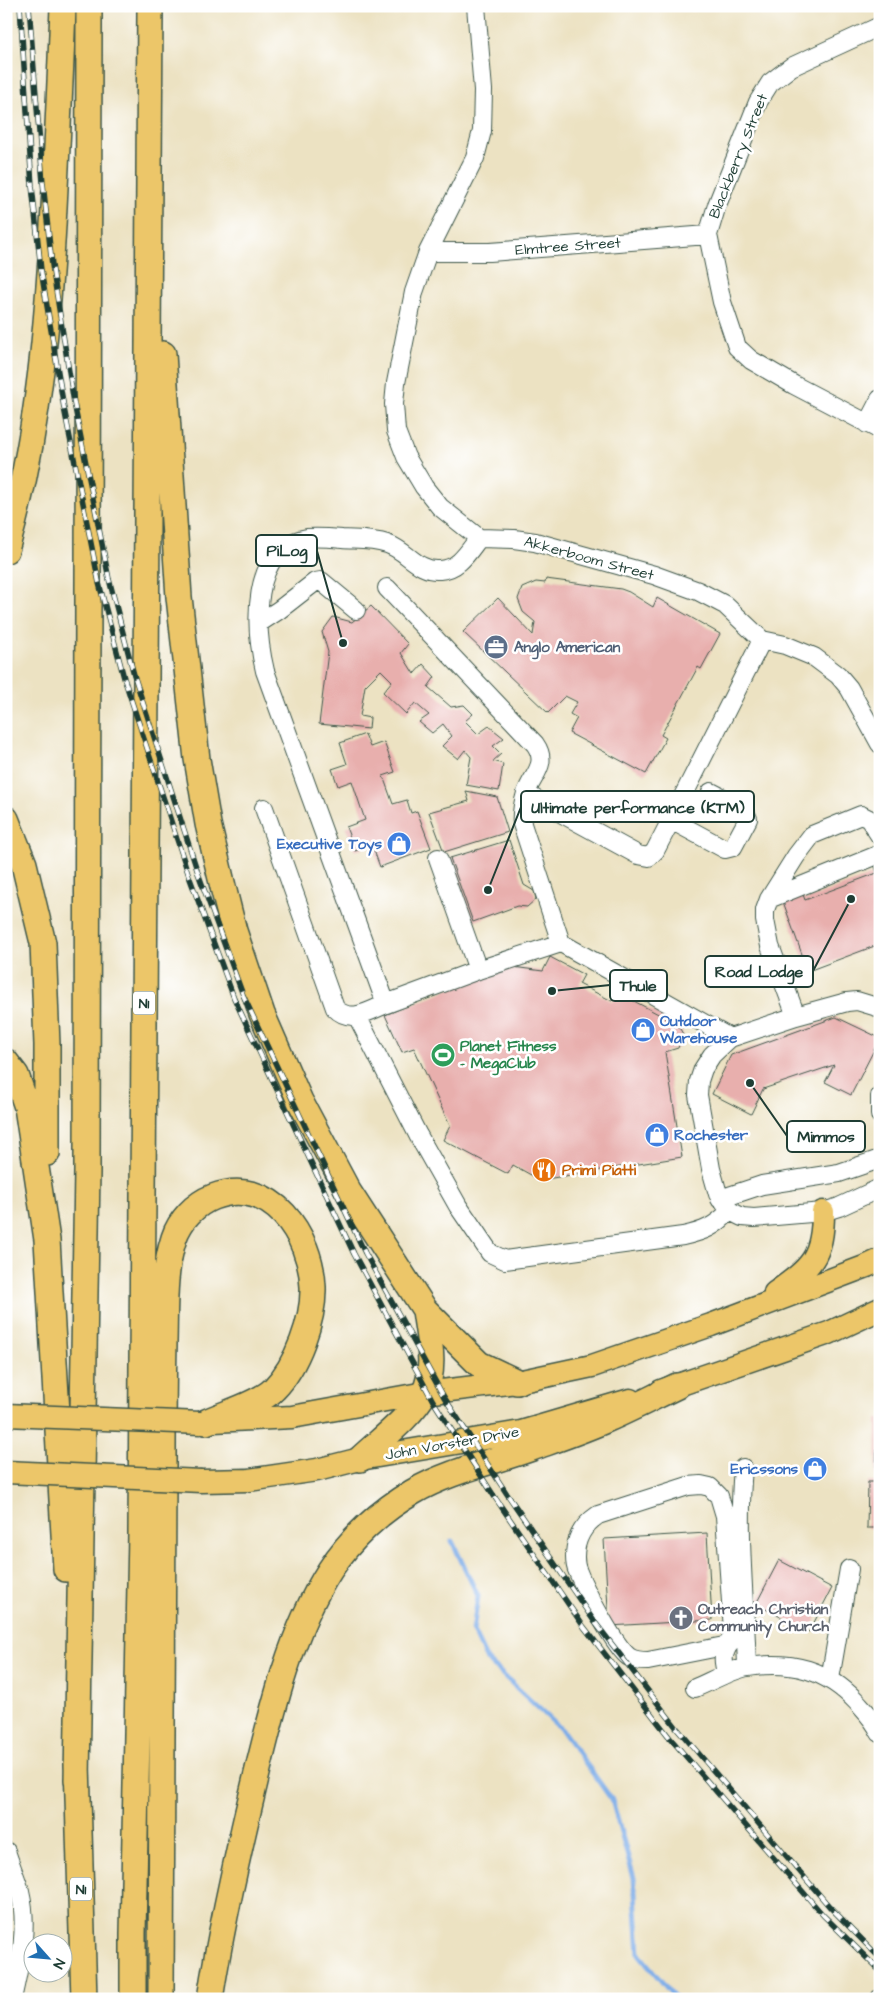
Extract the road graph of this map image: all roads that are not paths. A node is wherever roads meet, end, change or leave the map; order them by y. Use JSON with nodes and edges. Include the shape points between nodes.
{"nodes":[{"id":1,"x":63,"y":6,"type":"edge"},
{"id":2,"x":89,"y":6,"type":"edge"},
{"id":3,"x":152,"y":6,"type":"edge"},
{"id":4,"x":476,"y":6,"type":"edge"},
{"id":5,"x":880,"y":26,"type":"edge"},
{"id":6,"x":708,"y":235,"type":"junction"},
{"id":7,"x":428,"y":252,"type":"junction"},
{"id":8,"x":880,"y":399,"type":"edge"},
{"id":9,"x":873,"y":427,"type":"edge"},
{"id":10,"x":479,"y":538,"type":"junction"},
{"id":11,"x":6,"y":550,"type":"edge"},
{"id":12,"x":387,"y":588,"type":"dead end"},
{"id":13,"x":356,"y":610,"type":"dead end"},
{"id":14,"x":259,"y":623,"type":"junction"},
{"id":15,"x":762,"y":640,"type":"junction"},
{"id":16,"x":880,"y":744,"type":"edge"},
{"id":17,"x":711,"y":792,"type":"dead end"},
{"id":18,"x":526,"y":794,"type":"junction"},
{"id":19,"x":264,"y":808,"type":"dead end"},
{"id":20,"x":6,"y":818,"type":"edge"},
{"id":21,"x":672,"y":820,"type":"junction"},
{"id":22,"x":880,"y":836,"type":"edge"},
{"id":23,"x":880,"y":854,"type":"edge"},
{"id":24,"x":438,"y":858,"type":"dead end"},
{"id":25,"x":768,"y":899,"type":"junction"},
{"id":26,"x":561,"y":943,"type":"junction"},
{"id":27,"x":478,"y":970,"type":"junction"},
{"id":28,"x":386,"y":1004,"type":"junction"},
{"id":29,"x":880,"y":1008,"type":"edge"},
{"id":30,"x":357,"y":1016,"type":"junction"},
{"id":31,"x":796,"y":1016,"type":"junction"},
{"id":32,"x":730,"y":1038,"type":"junction"},
{"id":33,"x":6,"y":1062,"type":"edge"},
{"id":34,"x":880,"y":1096,"type":"edge"},
{"id":35,"x":880,"y":1115,"type":"edge"},
{"id":36,"x":880,"y":1159,"type":"edge"},
{"id":37,"x":880,"y":1188,"type":"edge"},
{"id":38,"x":725,"y":1205,"type":"junction"},
{"id":39,"x":823,"y":1212,"type":"junction"},
{"id":40,"x":47,"y":1240,"type":"junction"},
{"id":41,"x":880,"y":1260,"type":"edge"},
{"id":42,"x":759,"y":1306,"type":"junction"},
{"id":43,"x":880,"y":1309,"type":"edge"},
{"id":44,"x":425,"y":1310,"type":"junction"},
{"id":45,"x":517,"y":1382,"type":"junction"},
{"id":46,"x":677,"y":1386,"type":"junction"},
{"id":47,"x":424,"y":1393,"type":"junction"},
{"id":48,"x":6,"y":1416,"type":"edge"},
{"id":49,"x":203,"y":1422,"type":"junction"},
{"id":50,"x":360,"y":1459,"type":"junction"},
{"id":51,"x":743,"y":1468,"type":"dead end"},
{"id":52,"x":6,"y":1472,"type":"edge"},
{"id":53,"x":850,"y":1569,"type":"dead end"},
{"id":54,"x":729,"y":1645,"type":"junction"},
{"id":55,"x":747,"y":1667,"type":"junction"},
{"id":56,"x":727,"y":1674,"type":"junction"},
{"id":57,"x":830,"y":1678,"type":"junction"},
{"id":58,"x":695,"y":1688,"type":"dead end"},
{"id":59,"x":880,"y":1733,"type":"edge"},
{"id":60,"x":77,"y":1780,"type":"junction"},
{"id":61,"x":6,"y":1851,"type":"edge"},
{"id":62,"x":12,"y":1999,"type":"edge"},
{"id":63,"x":84,"y":1999,"type":"edge"},
{"id":64,"x":133,"y":1999,"type":"edge"},
{"id":65,"x":161,"y":1999,"type":"edge"},
{"id":66,"x":210,"y":1999,"type":"edge"}],
"edges":[{"from":1,"to":11,"type":"highway","via":[[52,245],[42,372],[28,460]]},
{"from":2,"to":60,"type":"highway","number":"N1","via":[[87,1171]]},
{"from":3,"to":44,"type":"highway","via":[[158,287],[180,607],[197,759],[208,824],[234,931],[277,1050],[348,1191]]},
{"from":3,"to":64,"type":"highway","number":"N1","via":[[141,1495]]},
{"from":4,"to":7,"type":"street","via":[[483,90],[481,138],[475,158]]},
{"from":5,"to":6,"type":"street","name":"Blackberry Street","via":[[791,67],[770,83],[758,102]]},
{"from":6,"to":7,"type":"street","name":"Elmtree Street","via":[[490,252]]},
{"from":6,"to":9,"type":"street","via":[[722,302],[737,347],[751,360]]},
{"from":7,"to":10,"type":"street","via":[[414,292],[396,383],[396,431],[406,457],[432,497]]},
{"from":8,"to":9,"type":"street"},
{"from":10,"to":14,"type":"street","via":[[458,564],[441,570],[428,570],[383,542],[300,540],[287,546],[269,565],[262,585]]},
{"from":10,"to":15,"type":"street","name":"Akkerboom Street","via":[[535,542],[654,575],[725,605]]},
{"from":12,"to":18,"type":"street","via":[[541,752],[542,759]]},
{"from":13,"to":14,"type":"street","via":[[321,581],[315,582]]},
{"from":14,"to":28,"type":"street","via":[[265,671]]},
{"from":15,"to":16,"type":"street","name":"Akkerboom Street","via":[[801,650],[830,668],[849,688]]},
{"from":15,"to":21,"type":"street"},
{"from":17,"to":21,"type":"street","via":[[744,809],[747,814],[748,819],[733,847],[724,849]]},
{"from":18,"to":21,"type":"street","via":[[645,857],[655,851]]},
{"from":18,"to":26,"type":"street","via":[[522,824]]},
{"from":19,"to":30,"type":"street","via":[[335,1008],[347,1016]]},
{"from":20,"to":40,"type":"highway","via":[[24,864],[43,943],[47,1045]]},
{"from":22,"to":25,"type":"street","via":[[869,819],[861,815],[812,835]]},
{"from":23,"to":25,"type":"street"},
{"from":24,"to":27,"type":"street"},
{"from":25,"to":31,"type":"street","via":[[765,920],[770,946]]},
{"from":26,"to":27,"type":"street"},
{"from":26,"to":32,"type":"street"},
{"from":27,"to":28,"type":"street"},
{"from":28,"to":30,"type":"street"},
{"from":29,"to":31,"type":"street","via":[[857,1001]]},
{"from":30,"to":38,"type":"street","via":[[428,1156],[480,1240],[498,1258],[505,1260],[703,1232],[714,1226]]},
{"from":31,"to":32,"type":"street"},
{"from":32,"to":38,"type":"street","via":[[712,1055],[704,1069],[698,1095],[715,1187]]},
{"from":33,"to":40,"type":"highway","via":[[16,1075],[27,1107]]},
{"from":34,"to":35,"type":"street"},
{"from":36,"to":38,"type":"street","via":[[840,1173],[762,1185]]},
{"from":37,"to":39,"type":"street"},
{"from":38,"to":39,"type":"street","via":[[749,1218]]},
{"from":39,"to":42,"type":"main road","via":[[822,1239],[812,1260],[792,1281]]},
{"from":40,"to":60,"type":"highway"},
{"from":41,"to":42,"type":"main road"},
{"from":42,"to":45,"type":"main road","via":[[592,1366]]},
{"from":43,"to":46,"type":"main road","name":"John Vorster Drive","via":[[829,1333]]},
{"from":44,"to":45,"type":"highway","via":[[479,1364]]},
{"from":44,"to":47,"type":"highway","via":[[430,1357]]},
{"from":45,"to":47,"type":"main road"},
{"from":46,"to":50,"type":"main road","name":"John Vorster Drive","via":[[522,1432]]},
{"from":46,"to":66,"type":"highway","via":[[606,1420],[444,1477],[414,1491],[365,1528],[330,1570],[295,1643],[267,1733],[237,1856]]},
{"from":47,"to":49,"type":"main road","via":[[292,1417]]},
{"from":47,"to":50,"type":"highway"},
{"from":48,"to":49,"type":"main road","bridge":true},
{"from":49,"to":65,"type":"highway","via":[[264,1397],[278,1385],[302,1340],[312,1302],[313,1284],[308,1258],[287,1217],[261,1197],[238,1191],[202,1202],[186,1217],[174,1238],[167,1276],[161,1657]]},
{"from":50,"to":52,"type":"main road","name":"John Vorster Drive","bridge":true,"via":[[316,1470],[249,1480],[201,1481]]},
{"from":51,"to":55,"type":"street","via":[[740,1525]]},
{"from":53,"to":57,"type":"street"},
{"from":54,"to":54,"type":"street","via":[[733,1630],[725,1516],[719,1496],[710,1487],[688,1486],[598,1516],[581,1530],[575,1556],[576,1570],[611,1635],[628,1656],[648,1661]]},
{"from":54,"to":56,"type":"street","via":[[722,1659]]},
{"from":55,"to":56,"type":"street"},
{"from":55,"to":57,"type":"street","via":[[790,1666]]},
{"from":56,"to":58,"type":"street"},
{"from":57,"to":59,"type":"street","via":[[861,1707]]},
{"from":60,"to":63,"type":"highway","number":"N1"},
{"from":61,"to":62,"type":"street","via":[[20,1890],[24,1920],[23,1952]]}]}
